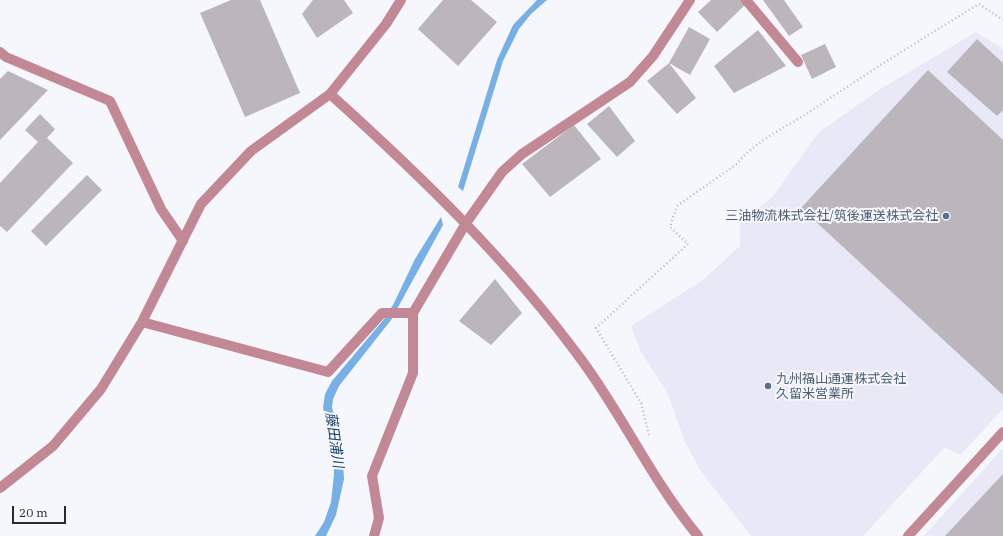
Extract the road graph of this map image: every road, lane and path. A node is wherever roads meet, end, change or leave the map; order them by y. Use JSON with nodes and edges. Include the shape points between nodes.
{"nodes":[{"id":1,"x":401,"y":0,"type":"edge"},
{"id":2,"x":690,"y":0,"type":"edge"},
{"id":3,"x":746,"y":0,"type":"edge"},
{"id":4,"x":1003,"y":20,"type":"edge"},
{"id":5,"x":0,"y":52,"type":"edge"},
{"id":6,"x":798,"y":62,"type":"dead end"},
{"id":7,"x":330,"y":94,"type":"junction"},
{"id":8,"x":466,"y":223,"type":"junction"},
{"id":9,"x":183,"y":241,"type":"junction"},
{"id":10,"x":413,"y":312,"type":"junction"},
{"id":11,"x":142,"y":322,"type":"junction"},
{"id":12,"x":1003,"y":432,"type":"edge"},
{"id":13,"x":649,"y":436,"type":"dead end"},
{"id":14,"x":0,"y":488,"type":"edge"},
{"id":15,"x":374,"y":536,"type":"edge"},
{"id":16,"x":698,"y":536,"type":"edge"},
{"id":17,"x":908,"y":536,"type":"edge"}],
"edges":[{"from":1,"to":7,"type":"street","via":[[386,24]]},
{"from":2,"to":8,"type":"street","via":[[653,56],[630,82],[522,154],[502,172]]},
{"from":3,"to":6,"type":"street"},
{"from":4,"to":13,"type":"path","via":[[979,4],[744,154],[737,164],[677,206],[670,227],[688,244],[596,328],[641,403]]},
{"from":5,"to":9,"type":"street","via":[[6,57],[110,101],[161,209]]},
{"from":7,"to":8,"type":"street","via":[[406,162]]},
{"from":7,"to":9,"type":"street","via":[[251,151],[201,204]]},
{"from":8,"to":10,"type":"street"},
{"from":8,"to":16,"type":"street","via":[[527,289],[584,363],[661,486]]},
{"from":9,"to":11,"type":"street"},
{"from":10,"to":11,"type":"street","via":[[382,312],[328,372]]},
{"from":10,"to":15,"type":"street","via":[[413,373],[372,476],[379,518]]},
{"from":11,"to":14,"type":"street","via":[[101,389],[53,446]]},
{"from":12,"to":17,"type":"street"}]}
